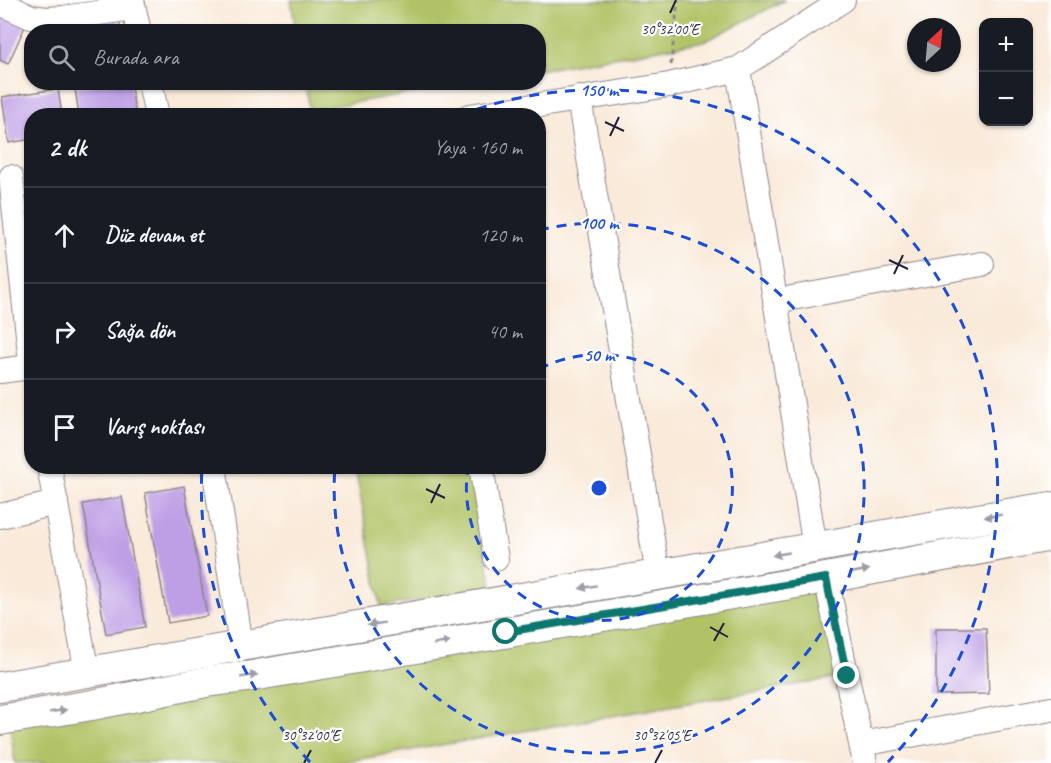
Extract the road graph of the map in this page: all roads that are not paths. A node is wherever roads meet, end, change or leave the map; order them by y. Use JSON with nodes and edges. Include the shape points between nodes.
{"nodes":[{"id":1,"x":843,"y":0,"type":"edge"},
{"id":2,"x":0,"y":3,"type":"edge"},
{"id":3,"x":133,"y":4,"type":"edge"},
{"id":4,"x":137,"y":24,"type":"edge"},
{"id":5,"x":738,"y":69,"type":"junction"},
{"id":6,"x":152,"y":90,"type":"edge"},
{"id":7,"x":579,"y":98,"type":"junction"},
{"id":8,"x":155,"y":108,"type":"edge"},
{"id":9,"x":518,"y":108,"type":"edge"},
{"id":10,"x":14,"y":174,"type":"edge"},
{"id":11,"x":982,"y":264,"type":"dead end"},
{"id":12,"x":24,"y":289,"type":"edge"},
{"id":13,"x":775,"y":301,"type":"junction"},
{"id":14,"x":24,"y":369,"type":"edge"},
{"id":15,"x":0,"y":371,"type":"edge"},
{"id":16,"x":51,"y":474,"type":"edge"},
{"id":17,"x":215,"y":474,"type":"edge"},
{"id":18,"x":482,"y":474,"type":"edge"},
{"id":19,"x":56,"y":503,"type":"junction"},
{"id":20,"x":1051,"y":507,"type":"edge"},
{"id":21,"x":0,"y":516,"type":"edge"},
{"id":22,"x":1051,"y":536,"type":"edge"},
{"id":23,"x":815,"y":548,"type":"junction"},
{"id":24,"x":496,"y":559,"type":"dead end"},
{"id":25,"x":658,"y":575,"type":"junction"},
{"id":26,"x":826,"y":578,"type":"junction"},
{"id":27,"x":241,"y":646,"type":"junction"},
{"id":28,"x":87,"y":673,"type":"junction"},
{"id":29,"x":0,"y":687,"type":"edge"},
{"id":30,"x":1051,"y":709,"type":"edge"},
{"id":31,"x":0,"y":720,"type":"edge"},
{"id":32,"x":863,"y":754,"type":"edge"}],
"edges":[{"from":1,"to":5,"type":"street"},
{"from":2,"to":3,"type":"street","via":[[32,17],[54,19]]},
{"from":3,"to":4,"type":"street"},
{"from":5,"to":7,"type":"street","via":[[669,85]]},
{"from":5,"to":13,"type":"street"},
{"from":6,"to":8,"type":"street"},
{"from":7,"to":9,"type":"street"},
{"from":7,"to":25,"type":"street"},
{"from":10,"to":12,"type":"street"},
{"from":11,"to":13,"type":"street"},
{"from":13,"to":23,"type":"street"},
{"from":14,"to":15,"type":"street"},
{"from":16,"to":19,"type":"street"},
{"from":17,"to":27,"type":"street"},
{"from":18,"to":24,"type":"street"},
{"from":19,"to":21,"type":"street"},
{"from":19,"to":28,"type":"street"},
{"from":20,"to":23,"type":"main road","one_way":true},
{"from":26,"to":22,"type":"main road","one_way":true},
{"from":23,"to":25,"type":"main road","one_way":true},
{"from":25,"to":27,"type":"main road","one_way":true},
{"from":31,"to":26,"type":"main road","one_way":true},
{"from":26,"to":32,"type":"street"},
{"from":27,"to":28,"type":"main road"},
{"from":28,"to":29,"type":"main road"},
{"from":30,"to":32,"type":"street"}]}
